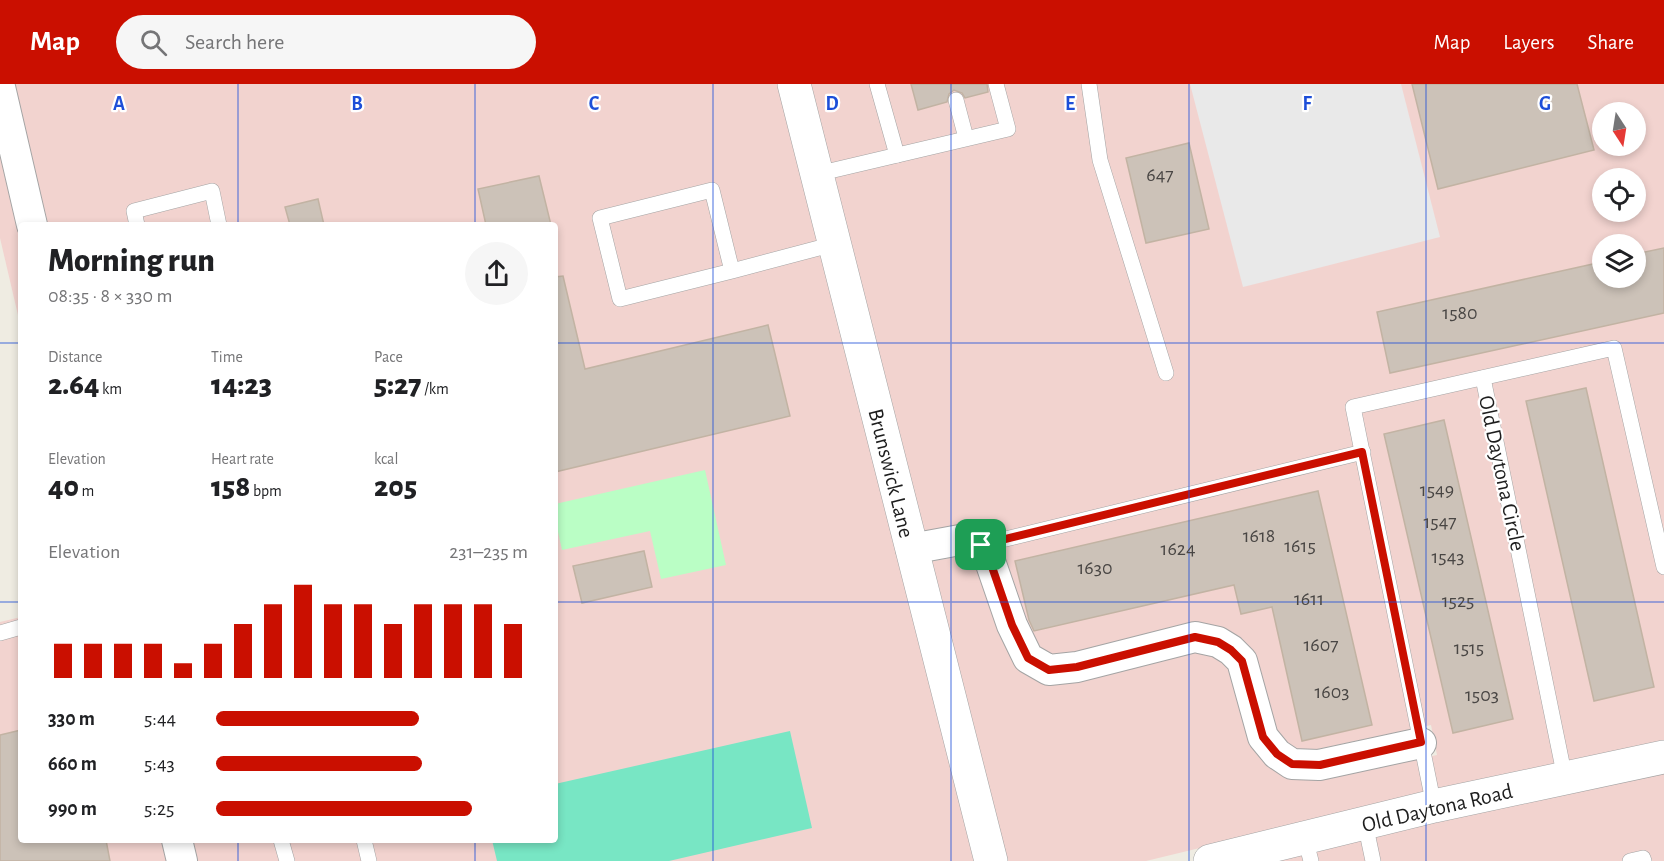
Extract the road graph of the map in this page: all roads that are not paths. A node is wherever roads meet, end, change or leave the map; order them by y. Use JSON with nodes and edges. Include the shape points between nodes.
{"nodes":[{"id":1,"x":794,"y":84,"type":"edge"},
{"id":2,"x":877,"y":84,"type":"edge"},
{"id":3,"x":996,"y":84,"type":"edge"},
{"id":4,"x":1089,"y":84,"type":"edge"},
{"id":5,"x":0,"y":87,"type":"edge"},
{"id":6,"x":956,"y":100,"type":"dead end"},
{"id":7,"x":966,"y":138,"type":"junction"},
{"id":8,"x":897,"y":155,"type":"junction"},
{"id":9,"x":817,"y":174,"type":"junction"},
{"id":10,"x":31,"y":222,"type":"edge"},
{"id":11,"x":136,"y":222,"type":"edge"},
{"id":12,"x":218,"y":222,"type":"edge"},
{"id":13,"x":834,"y":244,"type":"junction"},
{"id":14,"x":732,"y":271,"type":"junction"},
{"id":15,"x":1166,"y":373,"type":"dead end"},
{"id":16,"x":1483,"y":378,"type":"junction"},
{"id":17,"x":1362,"y":452,"type":"junction"},
{"id":18,"x":981,"y":545,"type":"junction"},
{"id":19,"x":911,"y":549,"type":"junction"},
{"id":20,"x":1664,"y":567,"type":"edge"},
{"id":21,"x":18,"y":628,"type":"edge"},
{"id":22,"x":0,"y":633,"type":"edge"},
{"id":23,"x":1421,"y":742,"type":"junction"},
{"id":24,"x":1664,"y":757,"type":"edge"},
{"id":25,"x":1565,"y":778,"type":"junction"},
{"id":26,"x":1434,"y":806,"type":"junction"},
{"id":27,"x":1365,"y":823,"type":"junction"},
{"id":28,"x":178,"y":843,"type":"edge"},
{"id":29,"x":282,"y":843,"type":"edge"},
{"id":30,"x":365,"y":843,"type":"edge"},
{"id":31,"x":1308,"y":849,"type":"edge"},
{"id":32,"x":182,"y":861,"type":"edge"},
{"id":33,"x":286,"y":861,"type":"edge"},
{"id":34,"x":369,"y":861,"type":"edge"},
{"id":35,"x":991,"y":861,"type":"edge"},
{"id":36,"x":1210,"y":861,"type":"edge"},
{"id":37,"x":1373,"y":861,"type":"edge"},
{"id":38,"x":1630,"y":861,"type":"edge"},
{"id":39,"x":1644,"y":861,"type":"edge"}],
"edges":[{"from":1,"to":9,"type":"street","name":"Brunswick Lane"},
{"from":2,"to":8,"type":"lane"},
{"from":3,"to":7,"type":"lane","via":[[1008,129]]},
{"from":4,"to":15,"type":"lane","via":[[1100,160]]},
{"from":5,"to":10,"type":"street"},
{"from":6,"to":7,"type":"lane"},
{"from":7,"to":8,"type":"lane"},
{"from":8,"to":9,"type":"lane"},
{"from":9,"to":13,"type":"street","name":"Brunswick Lane"},
{"from":11,"to":12,"type":"lane","via":[[134,212],[212,191]]},
{"from":13,"to":14,"type":"lane"},
{"from":13,"to":19,"type":"street","name":"Brunswick Lane"},
{"from":14,"to":14,"type":"lane","via":[[712,190],[600,218],[620,299]]},
{"from":16,"to":17,"type":"lane","via":[[1353,407]]},
{"from":16,"to":20,"type":"lane","name":"Old Daytona Circle","via":[[1614,348]]},
{"from":16,"to":25,"type":"lane","name":"Old Daytona Circle"},
{"from":17,"to":18,"type":"lane"},
{"from":17,"to":23,"type":"lane"},
{"from":18,"to":19,"type":"street","via":[[960,540]]},
{"from":18,"to":23,"type":"street","via":[[1028,658],[1049,670],[1077,667],[1195,637],[1218,642],[1242,661],[1263,737],[1292,764],[1320,765]]},
{"from":19,"to":35,"type":"street","name":"Brunswick Lane"},
{"from":21,"to":22,"type":"lane"},
{"from":23,"to":26,"type":"lane"},
{"from":24,"to":25,"type":"street","name":"Old Daytona Road"},
{"from":25,"to":26,"type":"street","name":"Old Daytona Road"},
{"from":26,"to":27,"type":"street","name":"Old Daytona Road"},
{"from":27,"to":31,"type":"street","name":"Old Daytona Road"},
{"from":27,"to":37,"type":"lane"},
{"from":28,"to":32,"type":"street"},
{"from":29,"to":33,"type":"lane"},
{"from":30,"to":34,"type":"lane"},
{"from":31,"to":36,"type":"street","name":"Old Daytona Road"},
{"from":38,"to":39,"type":"lane"}]}
